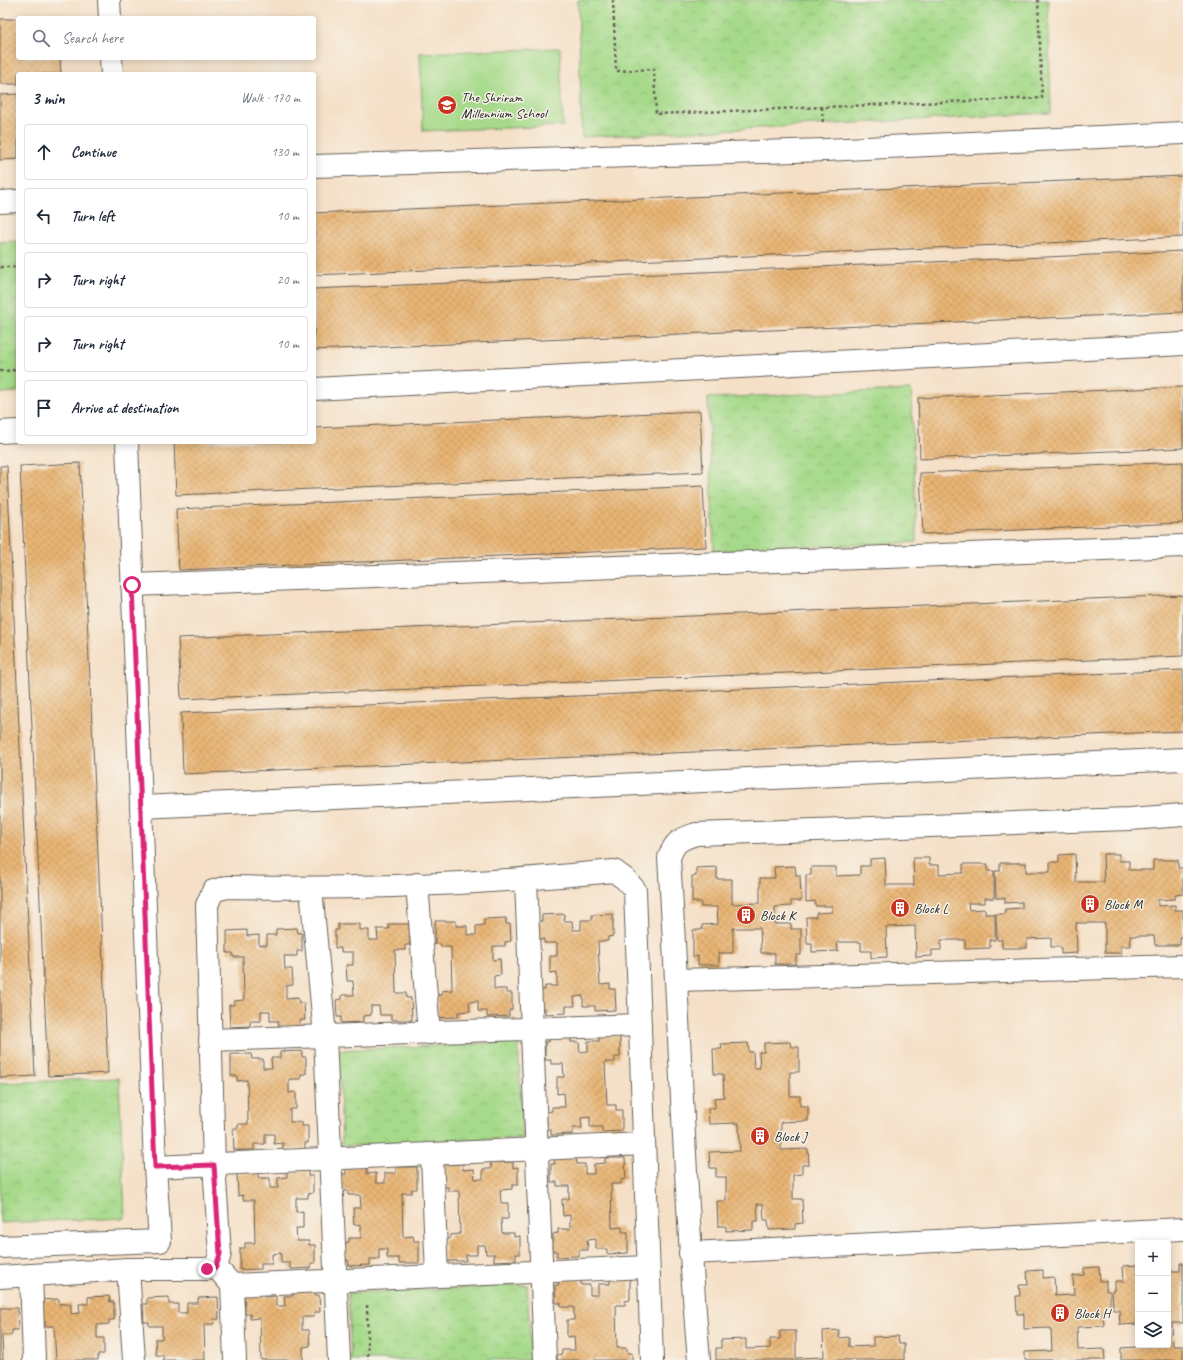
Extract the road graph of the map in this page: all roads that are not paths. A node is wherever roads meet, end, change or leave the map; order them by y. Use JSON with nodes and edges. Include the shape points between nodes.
{"nodes":[{"id":1,"x":109,"y":0,"type":"edge"},
{"id":2,"x":110,"y":16,"type":"edge"},
{"id":3,"x":111,"y":60,"type":"edge"},
{"id":4,"x":112,"y":72,"type":"edge"},
{"id":5,"x":1183,"y":133,"type":"edge"},
{"id":6,"x":316,"y":166,"type":"edge"},
{"id":7,"x":16,"y":201,"type":"edge"},
{"id":8,"x":0,"y":202,"type":"edge"},
{"id":9,"x":1183,"y":344,"type":"edge"},
{"id":10,"x":316,"y":389,"type":"edge"},
{"id":11,"x":16,"y":431,"type":"edge"},
{"id":12,"x":0,"y":432,"type":"edge"},
{"id":13,"x":127,"y":444,"type":"edge"},
{"id":14,"x":1183,"y":546,"type":"edge"},
{"id":15,"x":132,"y":585,"type":"junction"},
{"id":16,"x":1183,"y":759,"type":"edge"},
{"id":17,"x":141,"y":808,"type":"junction"},
{"id":18,"x":1183,"y":815,"type":"edge"},
{"id":19,"x":526,"y":880,"type":"junction"},
{"id":20,"x":417,"y":884,"type":"junction"},
{"id":21,"x":311,"y":889,"type":"junction"},
{"id":22,"x":1183,"y":966,"type":"edge"},
{"id":23,"x":677,"y":980,"type":"junction"},
{"id":24,"x":640,"y":1025,"type":"junction"},
{"id":25,"x":532,"y":1029,"type":"junction"},
{"id":26,"x":429,"y":1033,"type":"junction"},
{"id":27,"x":325,"y":1036,"type":"junction"},
{"id":28,"x":210,"y":1040,"type":"junction"},
{"id":29,"x":644,"y":1144,"type":"junction"},
{"id":30,"x":537,"y":1150,"type":"junction"},
{"id":31,"x":432,"y":1155,"type":"junction"},
{"id":32,"x":330,"y":1160,"type":"junction"},
{"id":33,"x":214,"y":1165,"type":"junction"},
{"id":34,"x":155,"y":1167,"type":"junction"},
{"id":35,"x":1183,"y":1228,"type":"edge"},
{"id":36,"x":0,"y":1247,"type":"edge"},
{"id":37,"x":690,"y":1253,"type":"junction"},
{"id":38,"x":216,"y":1267,"type":"junction"},
{"id":39,"x":648,"y":1267,"type":"junction"},
{"id":40,"x":128,"y":1269,"type":"junction"},
{"id":41,"x":542,"y":1271,"type":"junction"},
{"id":42,"x":31,"y":1275,"type":"junction"},
{"id":43,"x":437,"y":1276,"type":"junction"},
{"id":44,"x":0,"y":1277,"type":"edge"},
{"id":45,"x":336,"y":1280,"type":"junction"},
{"id":46,"x":232,"y":1285,"type":"junction"},
{"id":47,"x":34,"y":1360,"type":"edge"},
{"id":48,"x":134,"y":1360,"type":"edge"},
{"id":49,"x":235,"y":1360,"type":"edge"},
{"id":50,"x":340,"y":1360,"type":"edge"},
{"id":51,"x":545,"y":1360,"type":"edge"},
{"id":52,"x":652,"y":1360,"type":"edge"},
{"id":53,"x":699,"y":1360,"type":"edge"}],
"edges":[{"from":1,"to":2,"type":"street"},
{"from":3,"to":4,"type":"street"},
{"from":5,"to":6,"type":"street","via":[[833,149]]},
{"from":7,"to":8,"type":"street"},
{"from":9,"to":10,"type":"street"},
{"from":11,"to":12,"type":"street"},
{"from":13,"to":15,"type":"street"},
{"from":14,"to":15,"type":"street"},
{"from":15,"to":17,"type":"street"},
{"from":16,"to":17,"type":"street"},
{"from":17,"to":34,"type":"street"},
{"from":18,"to":23,"type":"street","via":[[696,834],[677,842],[669,858]]},
{"from":19,"to":20,"type":"street"},
{"from":19,"to":24,"type":"street","via":[[614,871],[635,890]]},
{"from":19,"to":25,"type":"street"},
{"from":20,"to":21,"type":"street"},
{"from":20,"to":26,"type":"street"},
{"from":21,"to":27,"type":"street"},
{"from":21,"to":28,"type":"street","via":[[227,887],[214,891],[207,905]]},
{"from":22,"to":23,"type":"street"},
{"from":23,"to":37,"type":"street"},
{"from":24,"to":25,"type":"street"},
{"from":24,"to":29,"type":"street"},
{"from":25,"to":26,"type":"street"},
{"from":25,"to":30,"type":"street"},
{"from":26,"to":27,"type":"street"},
{"from":27,"to":28,"type":"street"},
{"from":27,"to":32,"type":"street"},
{"from":28,"to":33,"type":"street"},
{"from":29,"to":30,"type":"street"},
{"from":29,"to":39,"type":"street"},
{"from":30,"to":31,"type":"street"},
{"from":30,"to":41,"type":"street"},
{"from":31,"to":32,"type":"street"},
{"from":31,"to":43,"type":"street"},
{"from":32,"to":33,"type":"street"},
{"from":32,"to":45,"type":"street"},
{"from":33,"to":34,"type":"street"},
{"from":33,"to":38,"type":"street","via":[[220,1254]]},
{"from":34,"to":36,"type":"street","via":[[160,1241]]},
{"from":35,"to":37,"type":"street"},
{"from":37,"to":53,"type":"street"},
{"from":38,"to":40,"type":"street"},
{"from":38,"to":46,"type":"street"},
{"from":39,"to":41,"type":"street"},
{"from":39,"to":52,"type":"street"},
{"from":40,"to":42,"type":"street"},
{"from":40,"to":48,"type":"street"},
{"from":41,"to":43,"type":"street"},
{"from":41,"to":51,"type":"street"},
{"from":42,"to":44,"type":"street"},
{"from":42,"to":47,"type":"street"},
{"from":43,"to":45,"type":"street"},
{"from":45,"to":46,"type":"street"},
{"from":45,"to":50,"type":"street"},
{"from":46,"to":49,"type":"street"}]}
